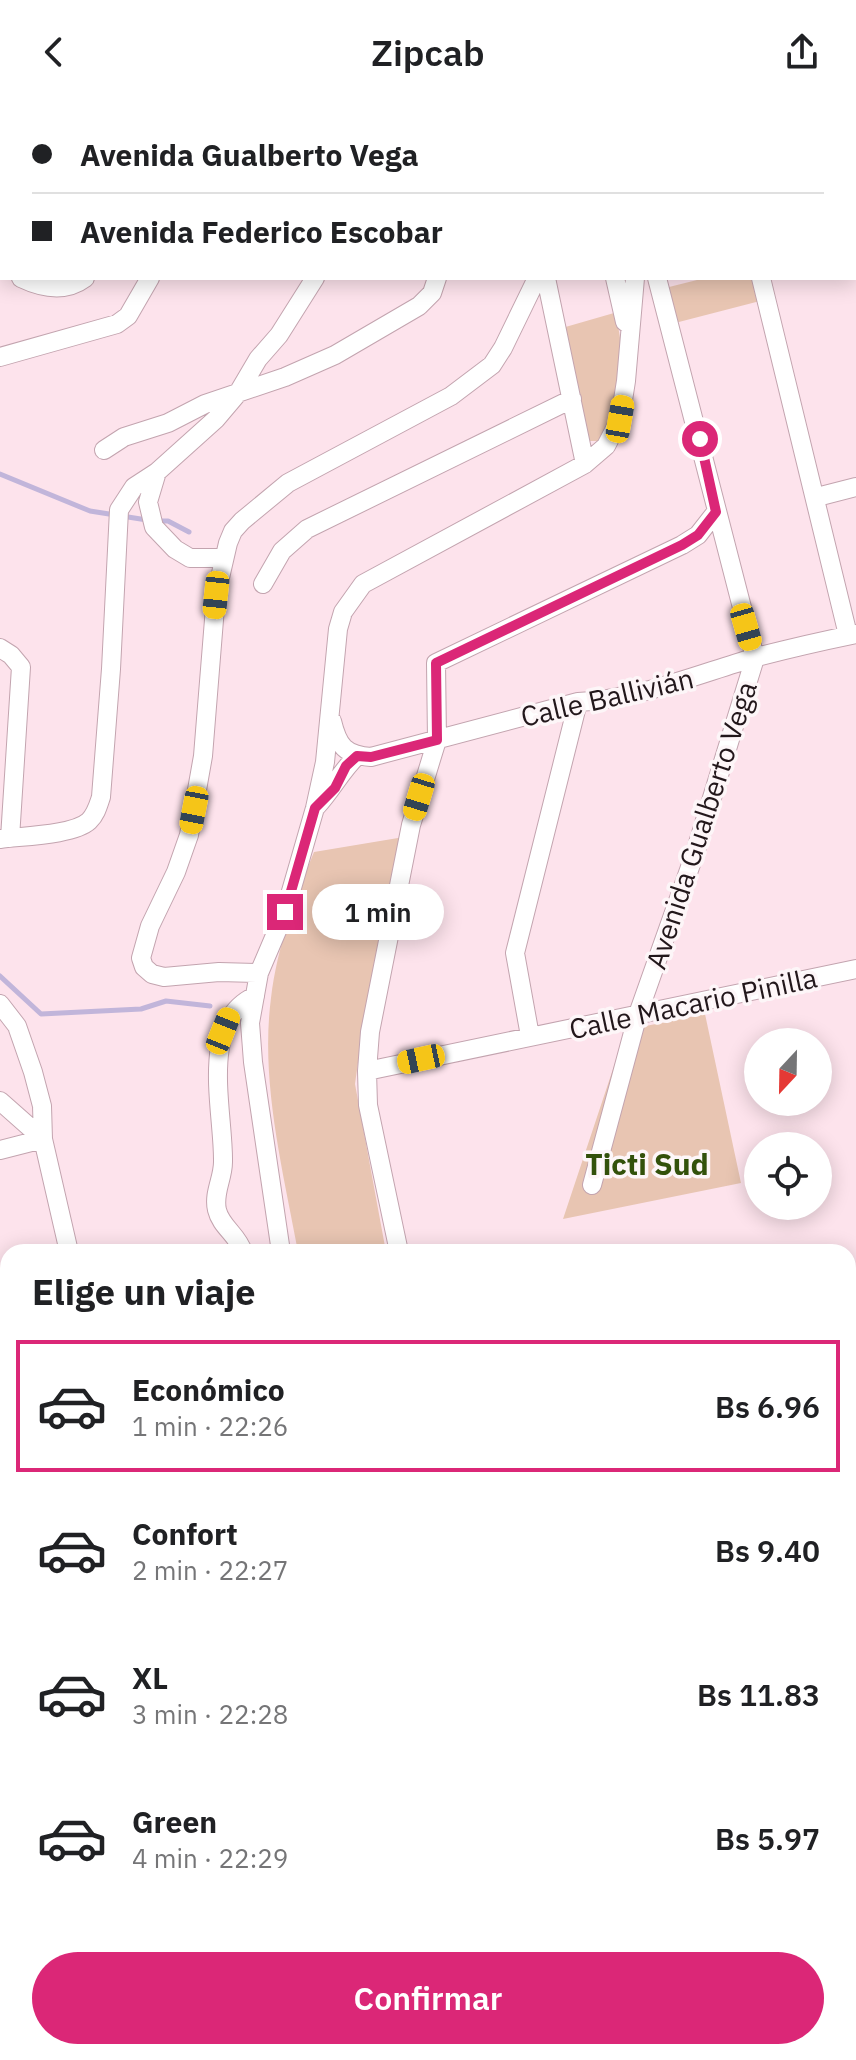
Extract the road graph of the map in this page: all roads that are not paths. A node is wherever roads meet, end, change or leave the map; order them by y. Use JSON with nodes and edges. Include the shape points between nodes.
{"nodes":[{"id":1,"x":26,"y":280,"type":"edge"},
{"id":2,"x":81,"y":280,"type":"edge"},
{"id":3,"x":149,"y":280,"type":"edge"},
{"id":4,"x":314,"y":280,"type":"edge"},
{"id":5,"x":436,"y":280,"type":"edge"},
{"id":6,"x":536,"y":280,"type":"edge"},
{"id":7,"x":546,"y":280,"type":"edge"},
{"id":8,"x":615,"y":280,"type":"edge"},
{"id":9,"x":635,"y":280,"type":"edge"},
{"id":10,"x":658,"y":280,"type":"edge"},
{"id":11,"x":762,"y":280,"type":"edge"},
{"id":12,"x":629,"y":337,"type":"junction"},
{"id":13,"x":0,"y":357,"type":"edge"},
{"id":14,"x":258,"y":359,"type":"junction"},
{"id":15,"x":272,"y":381,"type":"junction"},
{"id":16,"x":238,"y":393,"type":"junction"},
{"id":17,"x":572,"y":399,"type":"junction"},
{"id":18,"x":104,"y":450,"type":"dead end"},
{"id":19,"x":585,"y":464,"type":"junction"},
{"id":20,"x":157,"y":472,"type":"junction"},
{"id":21,"x":856,"y":487,"type":"edge"},
{"id":22,"x":817,"y":497,"type":"junction"},
{"id":23,"x":716,"y":512,"type":"junction"},
{"id":24,"x":223,"y":558,"type":"junction"},
{"id":25,"x":263,"y":584,"type":"dead end"},
{"id":26,"x":852,"y":634,"type":"edge"},
{"id":27,"x":0,"y":648,"type":"edge"},
{"id":28,"x":755,"y":658,"type":"junction"},
{"id":29,"x":578,"y":702,"type":"junction"},
{"id":30,"x":329,"y":710,"type":"junction"},
{"id":31,"x":437,"y":740,"type":"junction"},
{"id":32,"x":357,"y":756,"type":"junction"},
{"id":33,"x":315,"y":808,"type":"junction"},
{"id":34,"x":5,"y":838,"type":"edge"},
{"id":35,"x":856,"y":969,"type":"edge"},
{"id":36,"x":259,"y":973,"type":"junction"},
{"id":37,"x":255,"y":996,"type":"junction"},
{"id":38,"x":0,"y":1004,"type":"edge"},
{"id":39,"x":638,"y":1014,"type":"junction"},
{"id":40,"x":530,"y":1036,"type":"junction"},
{"id":41,"x":367,"y":1071,"type":"junction"},
{"id":42,"x":0,"y":1101,"type":"edge"},
{"id":43,"x":43,"y":1139,"type":"junction"},
{"id":44,"x":0,"y":1150,"type":"edge"},
{"id":45,"x":592,"y":1185,"type":"dead end"},
{"id":46,"x":67,"y":1244,"type":"edge"},
{"id":47,"x":241,"y":1244,"type":"edge"},
{"id":48,"x":280,"y":1244,"type":"edge"},
{"id":49,"x":397,"y":1244,"type":"edge"}],
"edges":[{"from":1,"to":2,"type":"street","via":[[47,288],[65,288]]},
{"from":3,"to":13,"type":"street","via":[[128,316],[117,324]]},
{"from":4,"to":14,"type":"street"},
{"from":5,"to":15,"type":"street","via":[[419,306],[335,355]]},
{"from":6,"to":24,"type":"street","via":[[492,365],[451,396],[288,483],[233,531]]},
{"from":7,"to":17,"type":"street"},
{"from":8,"to":12,"type":"street"},
{"from":9,"to":12,"type":"street"},
{"from":10,"to":23,"type":"street","name":"Avenida Gualberto Vega"},
{"from":11,"to":22,"type":"street"},
{"from":12,"to":19,"type":"street","via":[[620,419],[606,446]]},
{"from":14,"to":15,"type":"street","via":[[258,372]]},
{"from":14,"to":16,"type":"street"},
{"from":15,"to":16,"type":"street"},
{"from":16,"to":18,"type":"street","via":[[124,437]]},
{"from":16,"to":20,"type":"street"},
{"from":17,"to":19,"type":"street"},
{"from":17,"to":25,"type":"street","via":[[307,529],[282,551]]},
{"from":19,"to":30,"type":"street","via":[[363,584],[343,612]]},
{"from":20,"to":24,"type":"street","via":[[148,502],[154,527],[190,558]]},
{"from":20,"to":34,"type":"street","via":[[134,487],[119,510],[101,797],[95,814],[70,830]]},
{"from":21,"to":22,"type":"street"},
{"from":22,"to":26,"type":"street"},
{"from":23,"to":28,"type":"street","name":"Avenida Gualberto Vega"},
{"from":23,"to":31,"type":"street","via":[[682,545],[436,663]]},
{"from":24,"to":36,"type":"street","via":[[203,756],[189,835],[141,958],[152,974],[164,977]]},
{"from":26,"to":28,"type":"street","name":"Calle Ballivián"},
{"from":27,"to":34,"type":"street","via":[[21,667]]},
{"from":28,"to":29,"type":"street","name":"Calle Ballivián","via":[[674,683]]},
{"from":28,"to":39,"type":"street","name":"Avenida Gualberto Vega"},
{"from":29,"to":31,"type":"street","name":"Calle Ballivián"},
{"from":29,"to":40,"type":"street","via":[[515,953]]},
{"from":30,"to":32,"type":"street","via":[[336,740]]},
{"from":30,"to":33,"type":"street"},
{"from":31,"to":32,"type":"street","name":"Calle Ballivián"},
{"from":31,"to":41,"type":"street","via":[[411,825]]},
{"from":32,"to":33,"type":"street"},
{"from":33,"to":36,"type":"street","via":[[285,912]]},
{"from":35,"to":39,"type":"street","name":"Calle Macario Pinilla"},
{"from":36,"to":37,"type":"street"},
{"from":37,"to":47,"type":"street","via":[[230,1015],[220,1055],[223,1162],[217,1211]]},
{"from":37,"to":48,"type":"street","via":[[250,1023],[253,1062]]},
{"from":38,"to":43,"type":"street","via":[[17,1026],[33,1072]]},
{"from":39,"to":40,"type":"street","name":"Calle Macario Pinilla"},
{"from":39,"to":45,"type":"street","name":"Avenida Gualberto Vega"},
{"from":40,"to":41,"type":"street","name":"Calle Macario Pinilla"},
{"from":41,"to":49,"type":"street","via":[[368,1105]]},
{"from":42,"to":43,"type":"street"},
{"from":43,"to":44,"type":"street"},
{"from":43,"to":46,"type":"street"}]}
